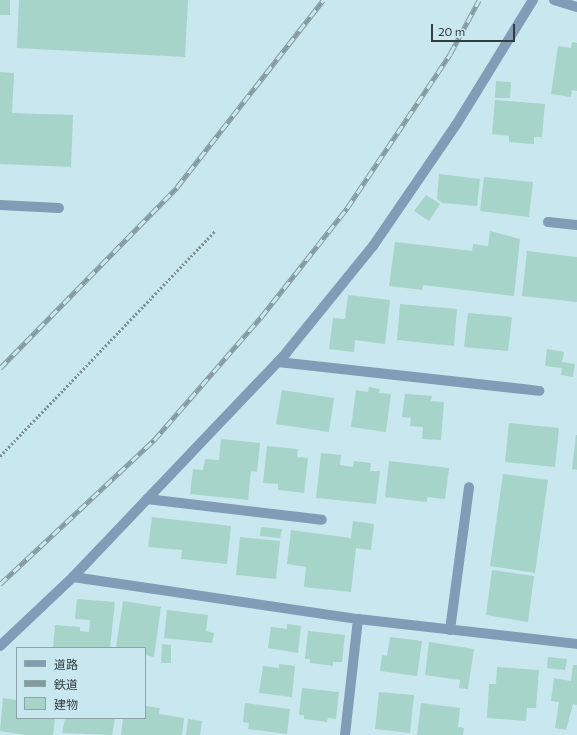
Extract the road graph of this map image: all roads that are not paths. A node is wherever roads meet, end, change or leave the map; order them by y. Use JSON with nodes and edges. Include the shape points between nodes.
{"nodes":[{"id":1,"x":533,"y":0,"type":"edge"},
{"id":2,"x":554,"y":0,"type":"edge"},
{"id":3,"x":577,"y":7,"type":"edge"},
{"id":4,"x":0,"y":206,"type":"edge"},
{"id":5,"x":60,"y":208,"type":"dead end"},
{"id":6,"x":548,"y":222,"type":"dead end"},
{"id":7,"x":577,"y":225,"type":"edge"},
{"id":8,"x":278,"y":362,"type":"junction"},
{"id":9,"x":539,"y":391,"type":"dead end"},
{"id":10,"x":469,"y":487,"type":"dead end"},
{"id":11,"x":147,"y":499,"type":"junction"},
{"id":12,"x":322,"y":520,"type":"dead end"},
{"id":13,"x":73,"y":577,"type":"junction"},
{"id":14,"x":358,"y":619,"type":"junction"},
{"id":15,"x":450,"y":630,"type":"junction"},
{"id":16,"x":577,"y":644,"type":"edge"},
{"id":17,"x":0,"y":646,"type":"edge"},
{"id":18,"x":345,"y":735,"type":"edge"}],
"edges":[{"from":1,"to":8,"type":"street","via":[[456,125],[373,246]]},
{"from":2,"to":3,"type":"street"},
{"from":4,"to":5,"type":"street"},
{"from":6,"to":7,"type":"street"},
{"from":8,"to":9,"type":"street"},
{"from":8,"to":11,"type":"street"},
{"from":10,"to":15,"type":"street"},
{"from":11,"to":12,"type":"street"},
{"from":11,"to":13,"type":"street"},
{"from":13,"to":14,"type":"street"},
{"from":13,"to":17,"type":"street"},
{"from":14,"to":15,"type":"street"},
{"from":14,"to":18,"type":"street"},
{"from":15,"to":16,"type":"street"}]}
